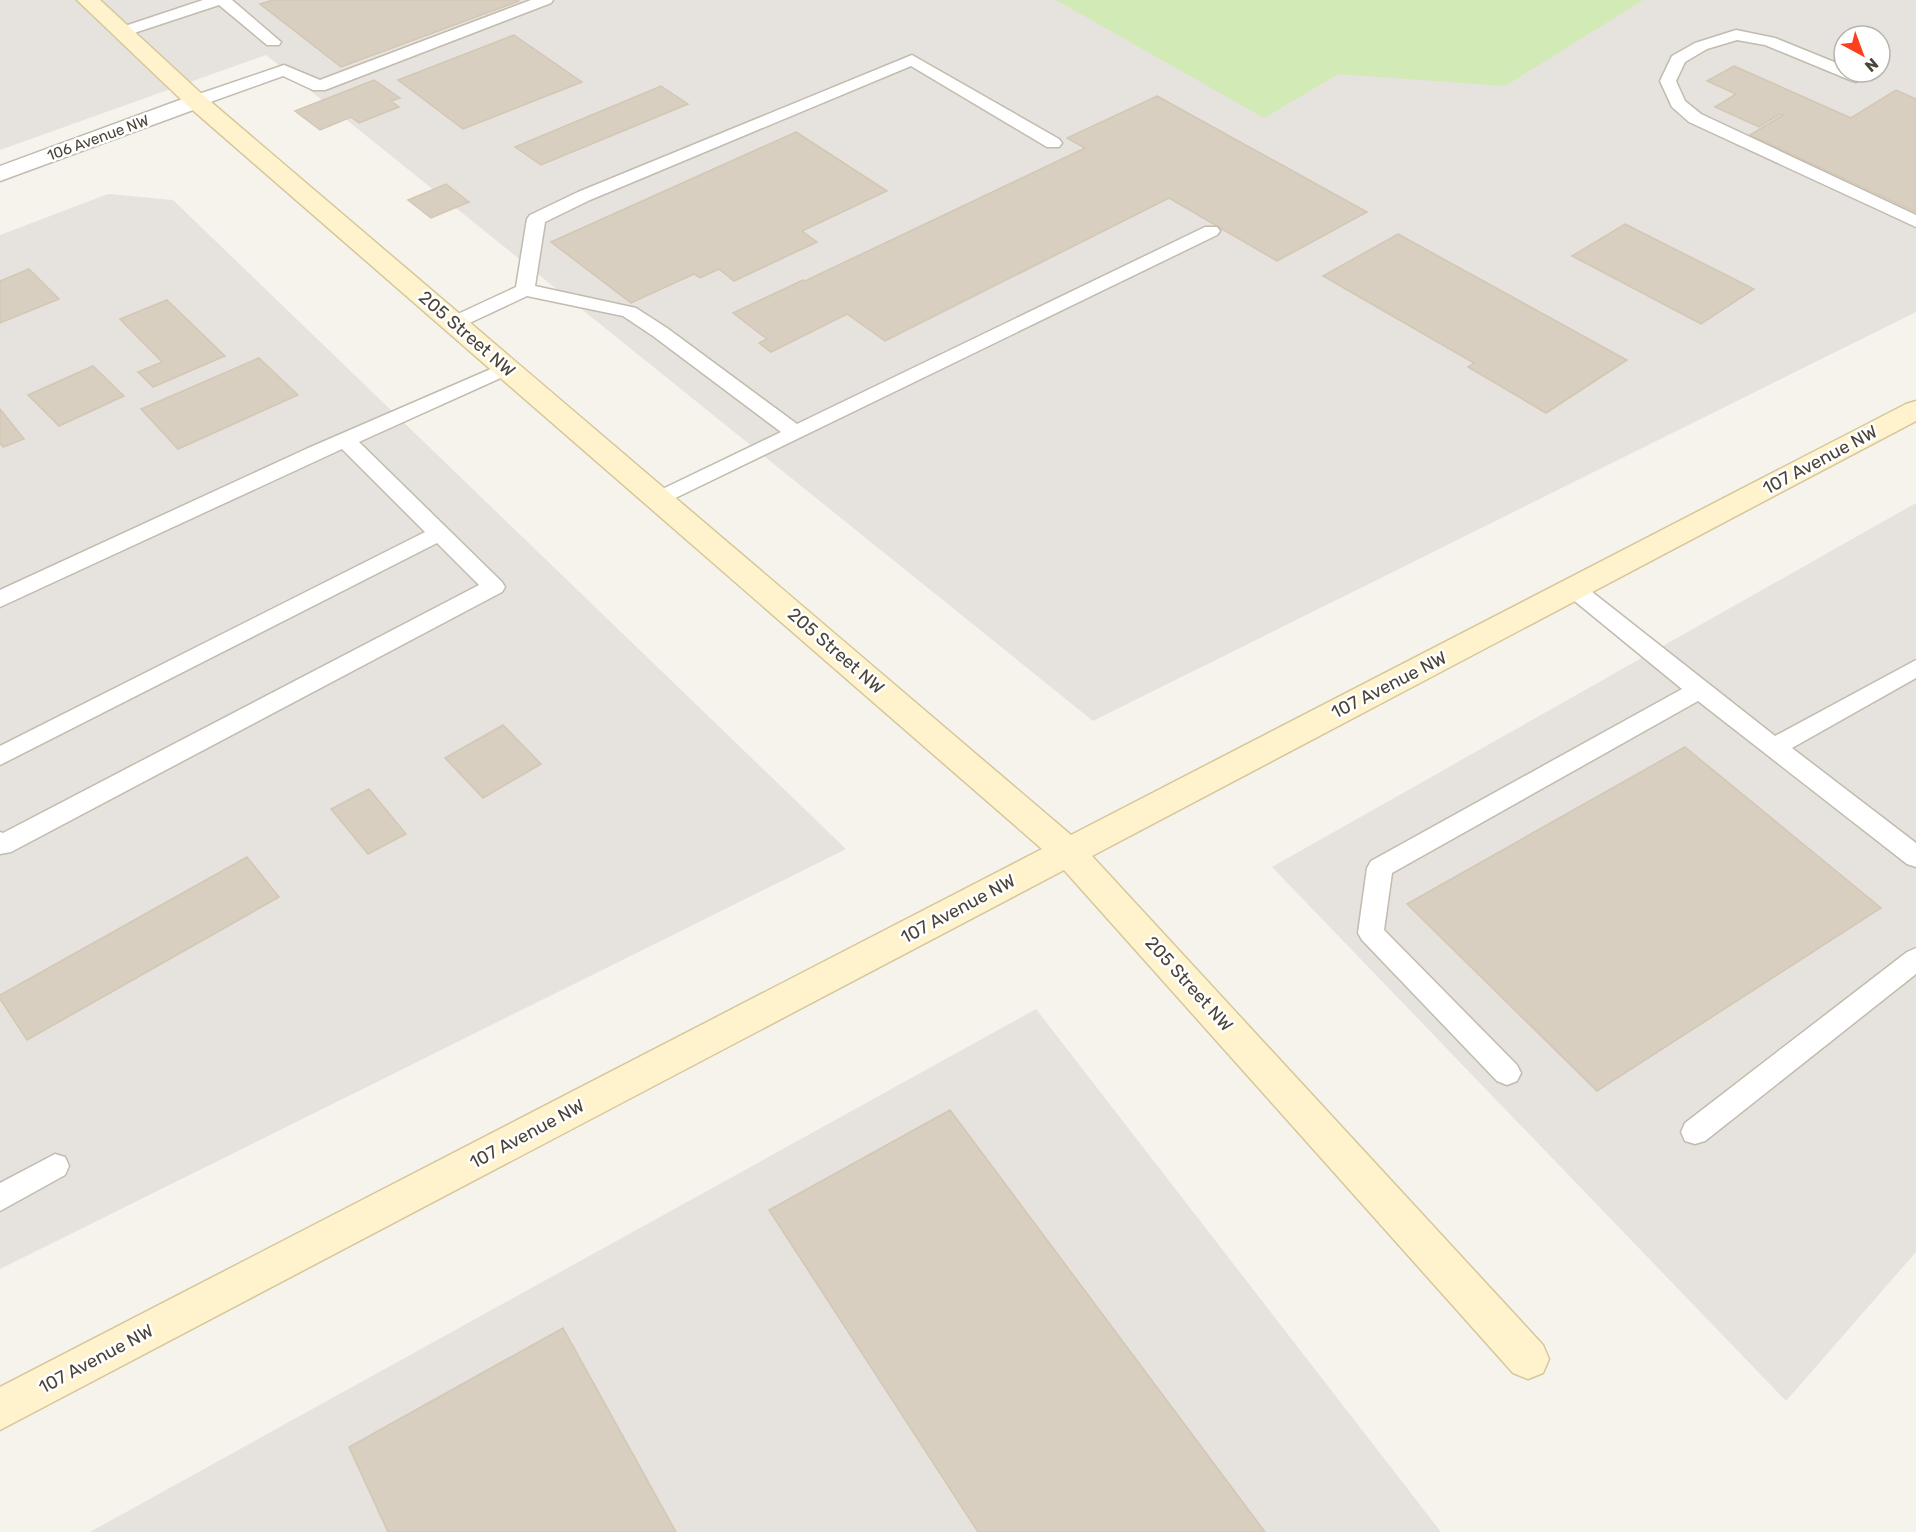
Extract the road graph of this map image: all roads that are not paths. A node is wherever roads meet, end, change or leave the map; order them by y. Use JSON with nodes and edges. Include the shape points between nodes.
{"nodes":[{"id":1,"x":88,"y":0,"type":"edge"},
{"id":2,"x":218,"y":0,"type":"edge"},
{"id":3,"x":223,"y":0,"type":"edge"},
{"id":4,"x":545,"y":0,"type":"edge"},
{"id":5,"x":122,"y":32,"type":"junction"},
{"id":6,"x":273,"y":42,"type":"dead end"},
{"id":7,"x":1832,"y":67,"type":"edge"},
{"id":8,"x":196,"y":101,"type":"junction"},
{"id":9,"x":1053,"y":142,"type":"dead end"},
{"id":10,"x":0,"y":174,"type":"edge"},
{"id":11,"x":1916,"y":222,"type":"edge"},
{"id":12,"x":1211,"y":231,"type":"dead end"},
{"id":13,"x":525,"y":290,"type":"junction"},
{"id":14,"x":454,"y":322,"type":"junction"},
{"id":15,"x":507,"y":368,"type":"junction"},
{"id":16,"x":1916,"y":410,"type":"edge"},
{"id":17,"x":796,"y":433,"type":"junction"},
{"id":18,"x":345,"y":440,"type":"junction"},
{"id":19,"x":659,"y":500,"type":"junction"},
{"id":20,"x":440,"y":533,"type":"junction"},
{"id":21,"x":1574,"y":590,"type":"junction"},
{"id":22,"x":0,"y":599,"type":"edge"},
{"id":23,"x":1916,"y":668,"type":"edge"},
{"id":24,"x":1699,"y":690,"type":"junction"},
{"id":25,"x":1773,"y":748,"type":"junction"},
{"id":26,"x":0,"y":756,"type":"edge"},
{"id":27,"x":0,"y":842,"type":"edge"},
{"id":28,"x":1068,"y":852,"type":"junction"},
{"id":29,"x":1916,"y":857,"type":"edge"},
{"id":30,"x":1916,"y":959,"type":"edge"},
{"id":31,"x":1507,"y":1073,"type":"dead end"},
{"id":32,"x":1695,"y":1132,"type":"dead end"},
{"id":33,"x":55,"y":1166,"type":"dead end"},
{"id":34,"x":0,"y":1198,"type":"edge"},
{"id":35,"x":1528,"y":1359,"type":"dead end"},
{"id":36,"x":0,"y":1409,"type":"edge"}],
"edges":[{"from":1,"to":5,"type":"street","name":"205 Street NW"},
{"from":2,"to":5,"type":"lane"},
{"from":3,"to":6,"type":"lane"},
{"from":4,"to":8,"type":"lane","via":[[320,86],[284,70]]},
{"from":5,"to":8,"type":"street","name":"205 Street NW"},
{"from":7,"to":11,"type":"lane","via":[[1769,42],[1736,35],[1701,46],[1678,59],[1668,81],[1678,103],[1695,118]]},
{"from":8,"to":10,"type":"street","name":"106 Avenue NW"},
{"from":8,"to":14,"type":"street","name":"205 Street NW"},
{"from":9,"to":13,"type":"lane","via":[[912,60],[536,219]]},
{"from":12,"to":17,"type":"lane"},
{"from":13,"to":14,"type":"lane"},
{"from":13,"to":17,"type":"lane","via":[[629,312]]},
{"from":14,"to":15,"type":"street","name":"205 Street NW"},
{"from":15,"to":18,"type":"lane"},
{"from":15,"to":19,"type":"street","name":"205 Street NW"},
{"from":16,"to":21,"type":"street","name":"107 Avenue NW"},
{"from":17,"to":19,"type":"lane"},
{"from":18,"to":20,"type":"lane"},
{"from":18,"to":22,"type":"lane"},
{"from":19,"to":28,"type":"street","name":"205 Street NW"},
{"from":20,"to":26,"type":"lane"},
{"from":20,"to":27,"type":"lane","via":[[494,587],[2,845]]},
{"from":21,"to":24,"type":"lane"},
{"from":21,"to":28,"type":"street","name":"107 Avenue NW"},
{"from":23,"to":25,"type":"lane"},
{"from":24,"to":25,"type":"lane"},
{"from":24,"to":31,"type":"lane","via":[[1380,868],[1371,933]]},
{"from":25,"to":29,"type":"lane"},
{"from":28,"to":35,"type":"street","name":"205 Street NW"},
{"from":28,"to":36,"type":"street","name":"107 Avenue NW"},
{"from":30,"to":32,"type":"lane"},
{"from":33,"to":34,"type":"lane"}]}
